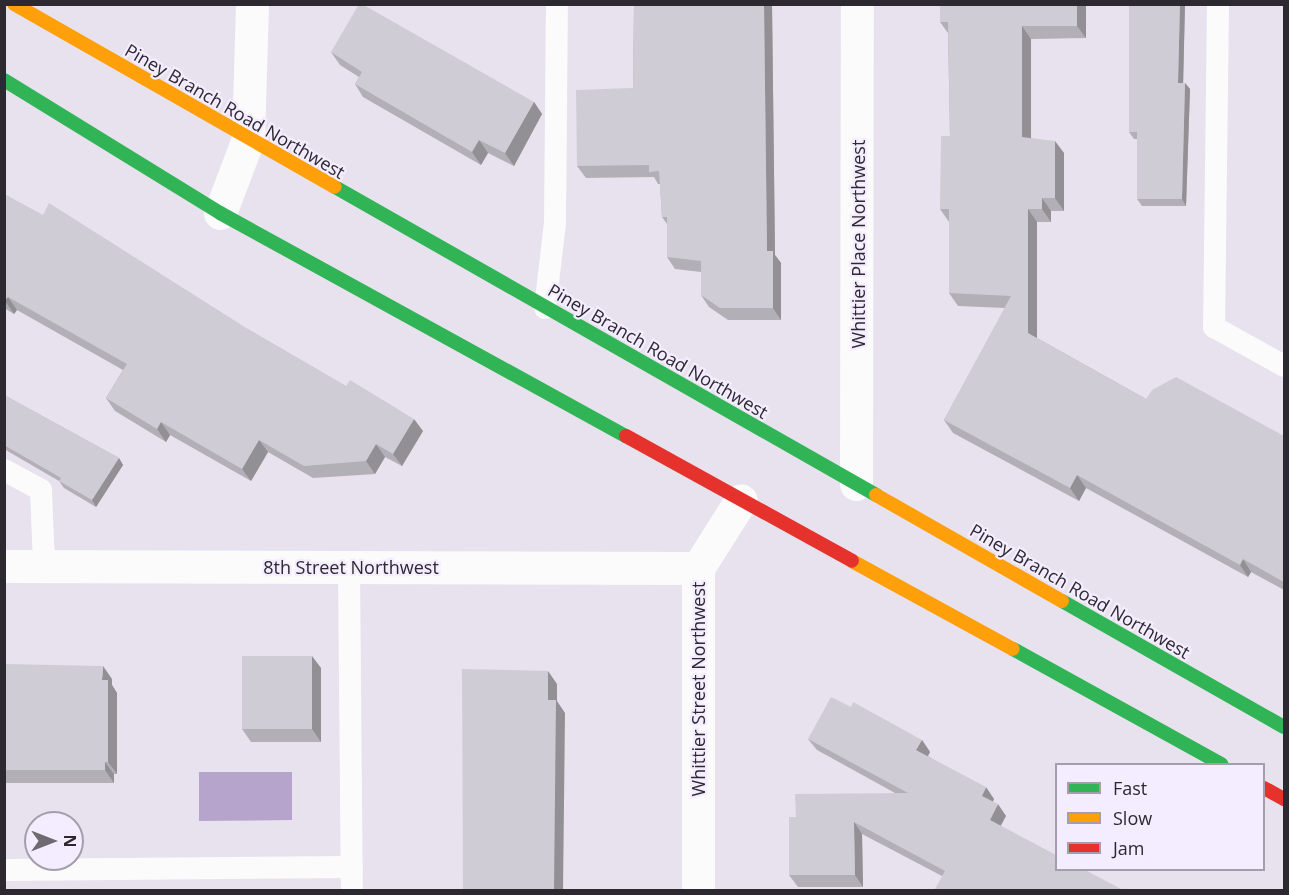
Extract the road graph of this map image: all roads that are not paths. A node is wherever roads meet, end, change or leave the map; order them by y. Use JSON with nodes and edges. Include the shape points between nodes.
{"nodes":[{"id":1,"x":14,"y":4,"type":"edge"},
{"id":2,"x":252,"y":4,"type":"edge"},
{"id":3,"x":557,"y":4,"type":"edge"},
{"id":4,"x":857,"y":4,"type":"edge"},
{"id":5,"x":1218,"y":4,"type":"edge"},
{"id":6,"x":4,"y":80,"type":"edge"},
{"id":7,"x":248,"y":139,"type":"junction"},
{"id":8,"x":220,"y":213,"type":"junction"},
{"id":9,"x":545,"y":308,"type":"junction"},
{"id":10,"x":1284,"y":366,"type":"edge"},
{"id":11,"x":4,"y":470,"type":"edge"},
{"id":12,"x":855,"y":484,"type":"junction"},
{"id":13,"x":741,"y":500,"type":"junction"},
{"id":14,"x":4,"y":566,"type":"edge"},
{"id":15,"x":44,"y":566,"type":"junction"},
{"id":16,"x":349,"y":566,"type":"junction"},
{"id":17,"x":698,"y":568,"type":"junction"},
{"id":18,"x":1284,"y":727,"type":"edge"},
{"id":19,"x":1217,"y":763,"type":"edge"},
{"id":20,"x":1265,"y":789,"type":"edge"},
{"id":21,"x":1284,"y":799,"type":"edge"},
{"id":22,"x":352,"y":867,"type":"junction"},
{"id":23,"x":4,"y":870,"type":"edge"},
{"id":24,"x":352,"y":891,"type":"edge"},
{"id":25,"x":698,"y":891,"type":"edge"}],
"edges":[{"from":1,"to":7,"type":"main road","name":"Piney Branch Road Northwest"},
{"from":2,"to":7,"type":"street"},
{"from":3,"to":9,"type":"lane","via":[[555,223]]},
{"from":4,"to":12,"type":"street","name":"Whittier Place Northwest"},
{"from":5,"to":10,"type":"lane","via":[[1214,327]]},
{"from":6,"to":8,"type":"main road"},
{"from":7,"to":8,"type":"street"},
{"from":7,"to":9,"type":"main road","name":"Piney Branch Road Northwest"},
{"from":8,"to":13,"type":"main road"},
{"from":9,"to":12,"type":"main road","name":"Piney Branch Road Northwest"},
{"from":11,"to":15,"type":"lane","via":[[41,490]]},
{"from":12,"to":18,"type":"main road","name":"Piney Branch Road Northwest"},
{"from":13,"to":17,"type":"street","name":"Whittier Street Northwest"},
{"from":13,"to":19,"type":"main road"},
{"from":14,"to":15,"type":"street","name":"8th Street Northwest"},
{"from":15,"to":16,"type":"street","name":"8th Street Northwest"},
{"from":16,"to":17,"type":"street","name":"8th Street Northwest"},
{"from":16,"to":22,"type":"lane"},
{"from":17,"to":25,"type":"street","name":"Whittier Street Northwest"},
{"from":20,"to":21,"type":"main road"},
{"from":22,"to":23,"type":"lane"},
{"from":22,"to":24,"type":"lane"}]}
